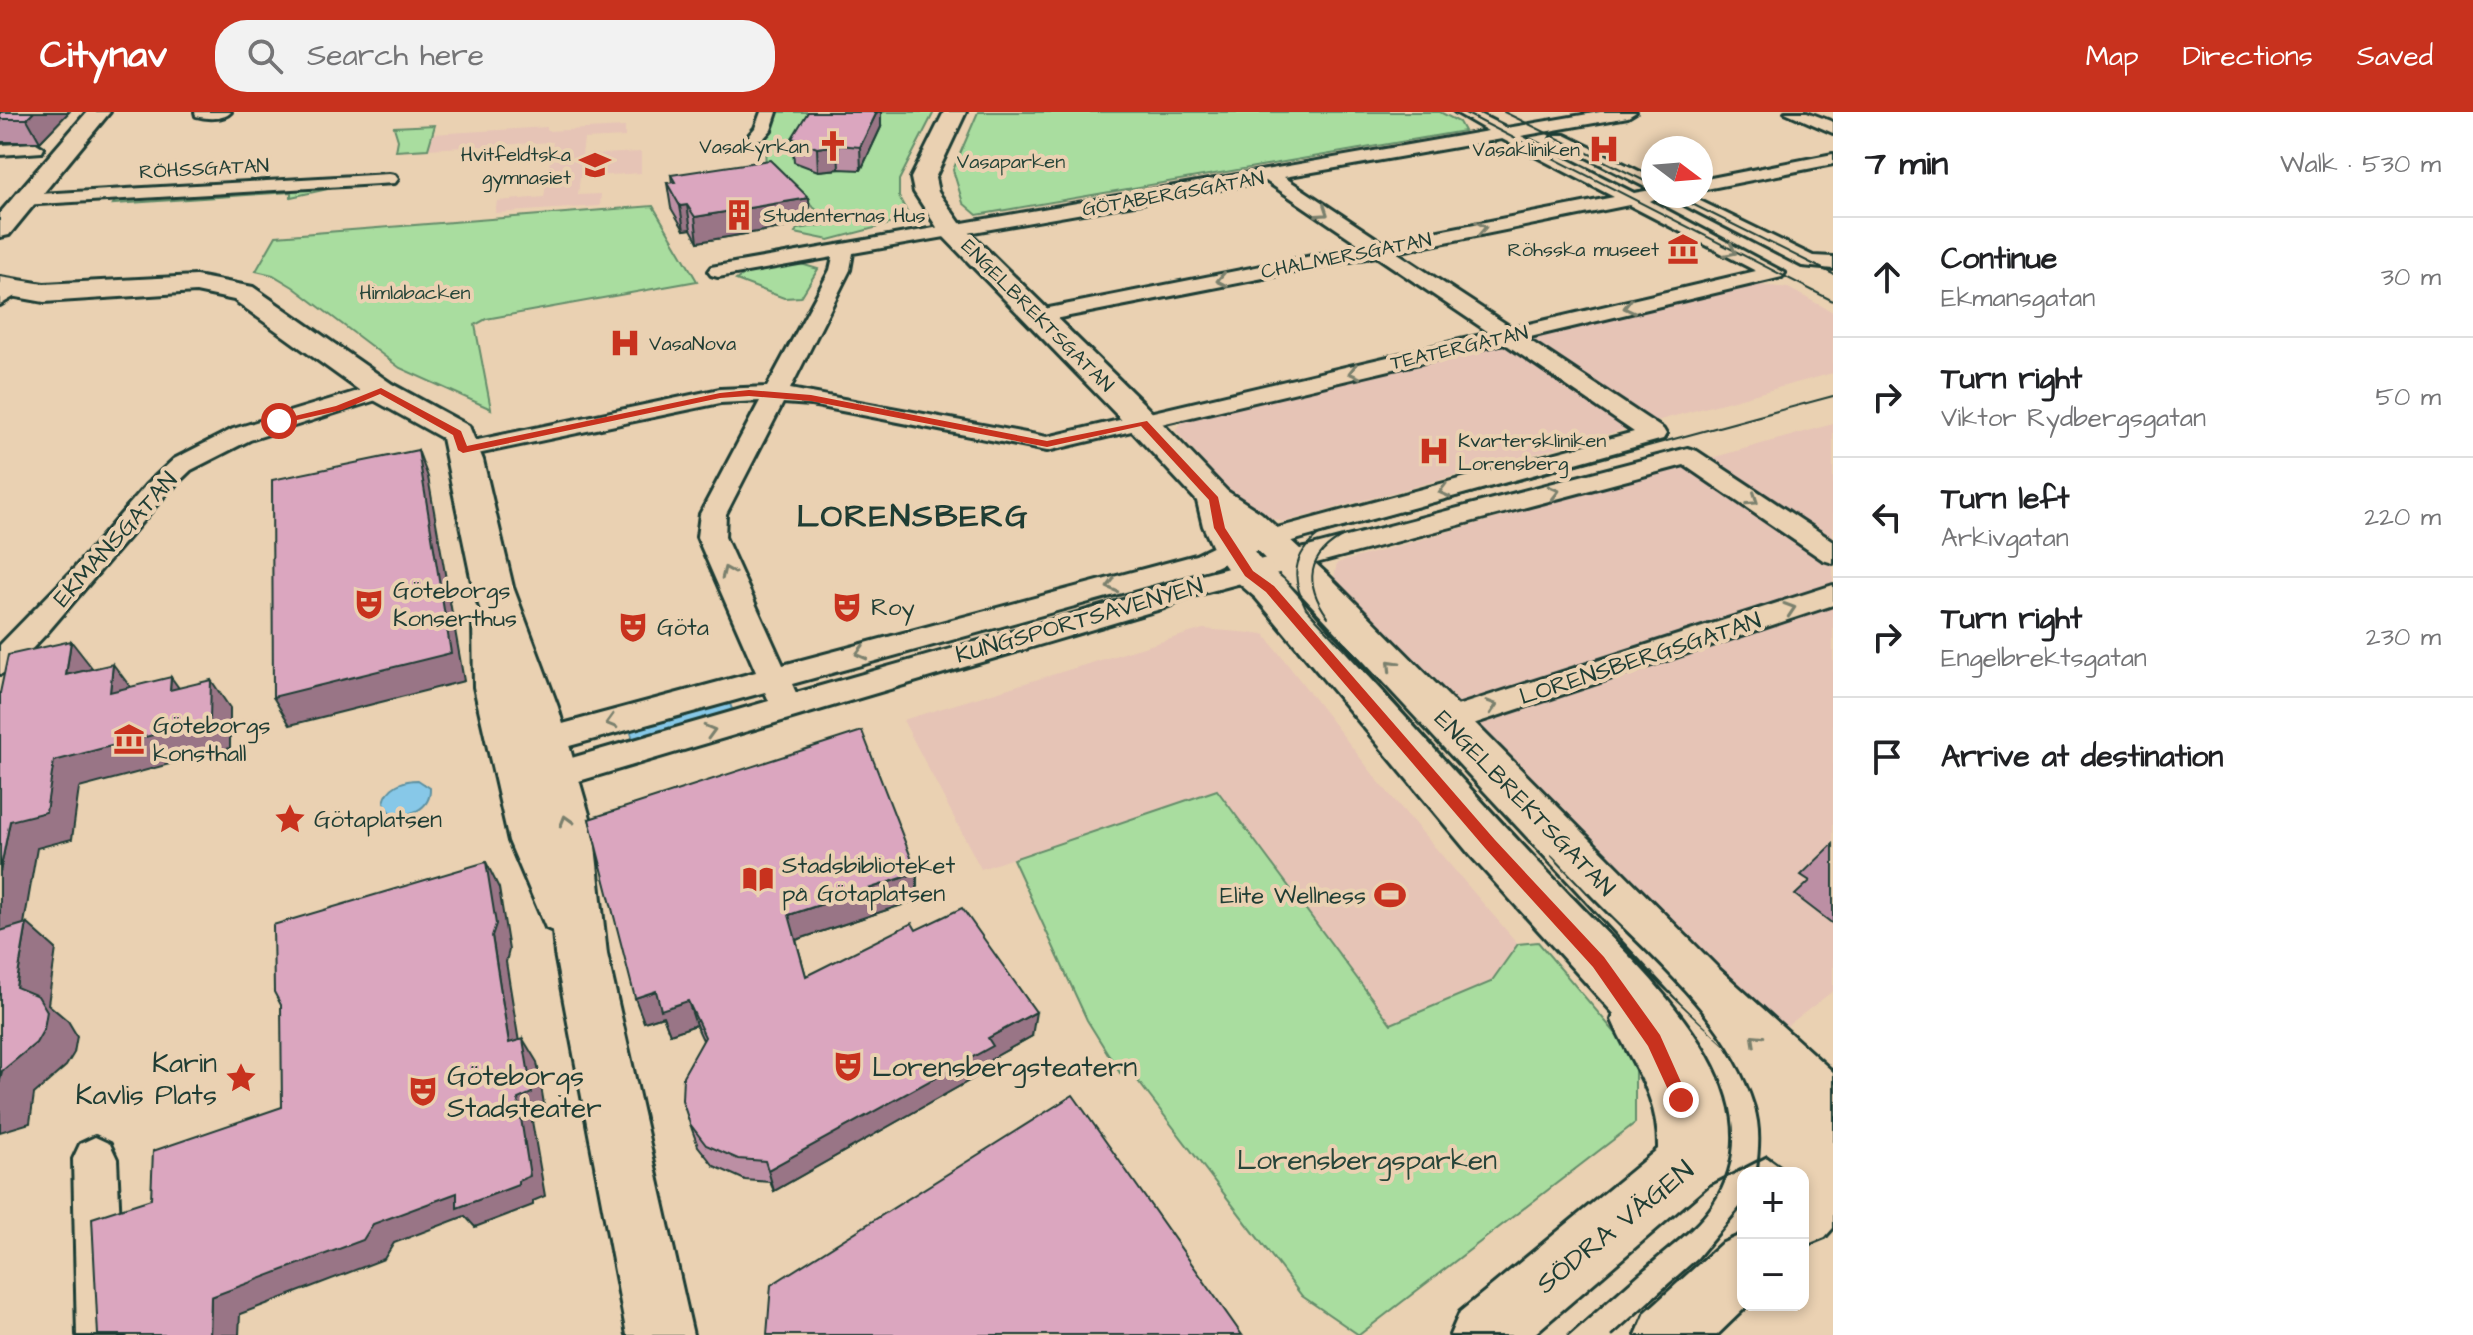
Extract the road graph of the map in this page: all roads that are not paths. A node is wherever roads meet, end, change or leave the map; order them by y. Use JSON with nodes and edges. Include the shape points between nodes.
{"nodes":[{"id":1,"x":99,"y":112,"type":"edge"},
{"id":2,"x":223,"y":112,"type":"edge"},
{"id":3,"x":769,"y":112,"type":"edge"},
{"id":4,"x":955,"y":112,"type":"edge"},
{"id":5,"x":1463,"y":112,"type":"edge"},
{"id":6,"x":1628,"y":112,"type":"edge"},
{"id":7,"x":1793,"y":112,"type":"edge"},
{"id":8,"x":202,"y":113,"type":"edge"},
{"id":9,"x":1510,"y":125,"type":"junction"},
{"id":10,"x":1537,"y":128,"type":"junction"},
{"id":11,"x":1833,"y":128,"type":"edge"},
{"id":12,"x":757,"y":135,"type":"dead end"},
{"id":13,"x":36,"y":148,"type":"dead end"},
{"id":14,"x":0,"y":150,"type":"edge"},
{"id":15,"x":1833,"y":159,"type":"edge"},
{"id":16,"x":1269,"y":175,"type":"junction"},
{"id":17,"x":389,"y":179,"type":"dead end"},
{"id":18,"x":1641,"y":179,"type":"edge"},
{"id":19,"x":1713,"y":183,"type":"edge"},
{"id":20,"x":1641,"y":197,"type":"edge"},
{"id":21,"x":1628,"y":199,"type":"junction"},
{"id":22,"x":11,"y":201,"type":"edge"},
{"id":23,"x":1700,"y":208,"type":"edge"},
{"id":24,"x":0,"y":229,"type":"edge"},
{"id":25,"x":951,"y":229,"type":"junction"},
{"id":26,"x":1379,"y":249,"type":"junction"},
{"id":27,"x":844,"y":250,"type":"junction"},
{"id":28,"x":1833,"y":263,"type":"edge"},
{"id":29,"x":718,"y":271,"type":"dead end"},
{"id":30,"x":5,"y":291,"type":"edge"},
{"id":31,"x":1039,"y":316,"type":"junction"},
{"id":32,"x":1507,"y":335,"type":"junction"},
{"id":33,"x":381,"y":391,"type":"junction"},
{"id":34,"x":776,"y":394,"type":"junction"},
{"id":35,"x":1143,"y":423,"type":"junction"},
{"id":36,"x":463,"y":450,"type":"junction"},
{"id":37,"x":1833,"y":554,"type":"edge"},
{"id":38,"x":1260,"y":556,"type":"junction"},
{"id":39,"x":1833,"y":595,"type":"edge"},
{"id":40,"x":0,"y":663,"type":"edge"},
{"id":41,"x":775,"y":677,"type":"junction"},
{"id":42,"x":787,"y":709,"type":"junction"},
{"id":43,"x":1446,"y":721,"type":"junction"},
{"id":44,"x":532,"y":759,"type":"junction"},
{"id":45,"x":1598,"y":962,"type":"junction"},
{"id":46,"x":1813,"y":1101,"type":"edge"},
{"id":47,"x":95,"y":1159,"type":"dead end"},
{"id":48,"x":1688,"y":1163,"type":"junction"},
{"id":49,"x":1833,"y":1166,"type":"edge"},
{"id":50,"x":1833,"y":1183,"type":"edge"},
{"id":51,"x":1809,"y":1209,"type":"edge"},
{"id":52,"x":1737,"y":1272,"type":"edge"},
{"id":53,"x":101,"y":1335,"type":"edge"},
{"id":54,"x":660,"y":1335,"type":"edge"},
{"id":55,"x":1483,"y":1335,"type":"edge"},
{"id":56,"x":1669,"y":1335,"type":"edge"}],
"edges":[{"from":1,"to":22,"type":"street"},
{"from":2,"to":8,"type":"street"},
{"from":3,"to":12,"type":"street"},
{"from":4,"to":25,"type":"street","name":"ENGELBREKTSGATAN","via":[[923,178],[926,192]]},
{"from":5,"to":9,"type":"street"},
{"from":6,"to":10,"type":"street"},
{"from":7,"to":11,"type":"street"},
{"from":9,"to":10,"type":"street"},
{"from":9,"to":16,"type":"street","name":"GÖTABERGSGATAN"},
{"from":9,"to":21,"type":"street"},
{"from":10,"to":18,"type":"street"},
{"from":13,"to":14,"type":"street"},
{"from":15,"to":19,"type":"street"},
{"from":16,"to":25,"type":"street","name":"GÖTABERGSGATAN"},
{"from":16,"to":26,"type":"street","one_way":true},
{"from":17,"to":22,"type":"street","name":"RÖHSSGATAN"},
{"from":20,"to":21,"type":"street","name":"CHALMERSGATAN"},
{"from":26,"to":21,"type":"street","name":"CHALMERSGATAN","one_way":true},
{"from":21,"to":32,"type":"street","name":"TEATERGATAN","one_way":true,"via":[[1775,273]]},
{"from":22,"to":24,"type":"street"},
{"from":23,"to":28,"type":"street","via":[[1809,262]]},
{"from":25,"to":27,"type":"street","name":"GÖTABERGSGATAN"},
{"from":25,"to":31,"type":"street","name":"ENGELBREKTSGATAN"},
{"from":26,"to":31,"type":"street","name":"CHALMERSGATAN","one_way":true},
{"from":26,"to":32,"type":"street"},
{"from":27,"to":29,"type":"street","name":"GÖTABERGSGATAN"},
{"from":27,"to":34,"type":"street","via":[[840,270]]},
{"from":30,"to":33,"type":"street","via":[[196,284],[227,288],[252,297]]},
{"from":31,"to":35,"type":"street","name":"ENGELBREKTSGATAN"},
{"from":32,"to":35,"type":"street","name":"TEATERGATAN","one_way":true},
{"from":32,"to":38,"type":"street","name":"KUNGSPORTSAVENYEN","one_way":true,"via":[[1654,434]]},
{"from":33,"to":36,"type":"street","via":[[457,433]]},
{"from":33,"to":40,"type":"street","name":"EKMANSGATAN","via":[[237,435],[187,460]]},
{"from":34,"to":35,"type":"street","name":"TEATERGATAN","via":[[1047,444]]},
{"from":34,"to":36,"type":"street","via":[[720,396]]},
{"from":41,"to":34,"type":"street","one_way":true,"via":[[711,537],[713,514]]},
{"from":35,"to":38,"type":"street","name":"ENGELBREKTSGATAN","via":[[1214,499],[1219,528]]},
{"from":36,"to":44,"type":"street","via":[[493,587],[527,679]]},
{"from":38,"to":37,"type":"street","name":"KUNGSPORTSAVENYEN","one_way":true,"via":[[1688,456]]},
{"from":38,"to":41,"type":"street","name":"KUNGSPORTSAVENYEN","one_way":true,"via":[[1206,561]]},
{"from":38,"to":42,"type":"street","name":"KUNGSPORTSAVENYEN","via":[[1154,601]]},
{"from":43,"to":38,"type":"street","name":"ENGELBREKTSGATAN","one_way":true},
{"from":38,"to":45,"type":"street","name":"ENGELBREKTSGATAN","via":[[1270,589]]},
{"from":43,"to":39,"type":"street","name":"LORENSBERGSGATAN","one_way":true},
{"from":41,"to":42,"type":"street"},
{"from":41,"to":44,"type":"street","name":"KUNGSPORTSAVENYEN","one_way":true},
{"from":44,"to":42,"type":"street","name":"KUNGSPORTSAVENYEN","one_way":true},
{"from":46,"to":43,"type":"street","name":"ENGELBREKTSGATAN","one_way":true},
{"from":44,"to":54,"type":"street","via":[[533,841],[581,954]]},
{"from":45,"to":46,"type":"street","name":"ENGELBREKTSGATAN","via":[[1723,1081]]},
{"from":45,"to":48,"type":"street","name":"ENGELBREKTSGATAN","via":[[1663,1057],[1687,1119]]},
{"from":46,"to":48,"type":"street","name":"SÖDRA VÄGEN"},
{"from":46,"to":49,"type":"street","name":"ENGELBREKTSGATAN"},
{"from":47,"to":53,"type":"street"},
{"from":48,"to":55,"type":"street","name":"SÖDRA VÄGEN"},
{"from":50,"to":51,"type":"street"},
{"from":52,"to":56,"type":"street"}]}
